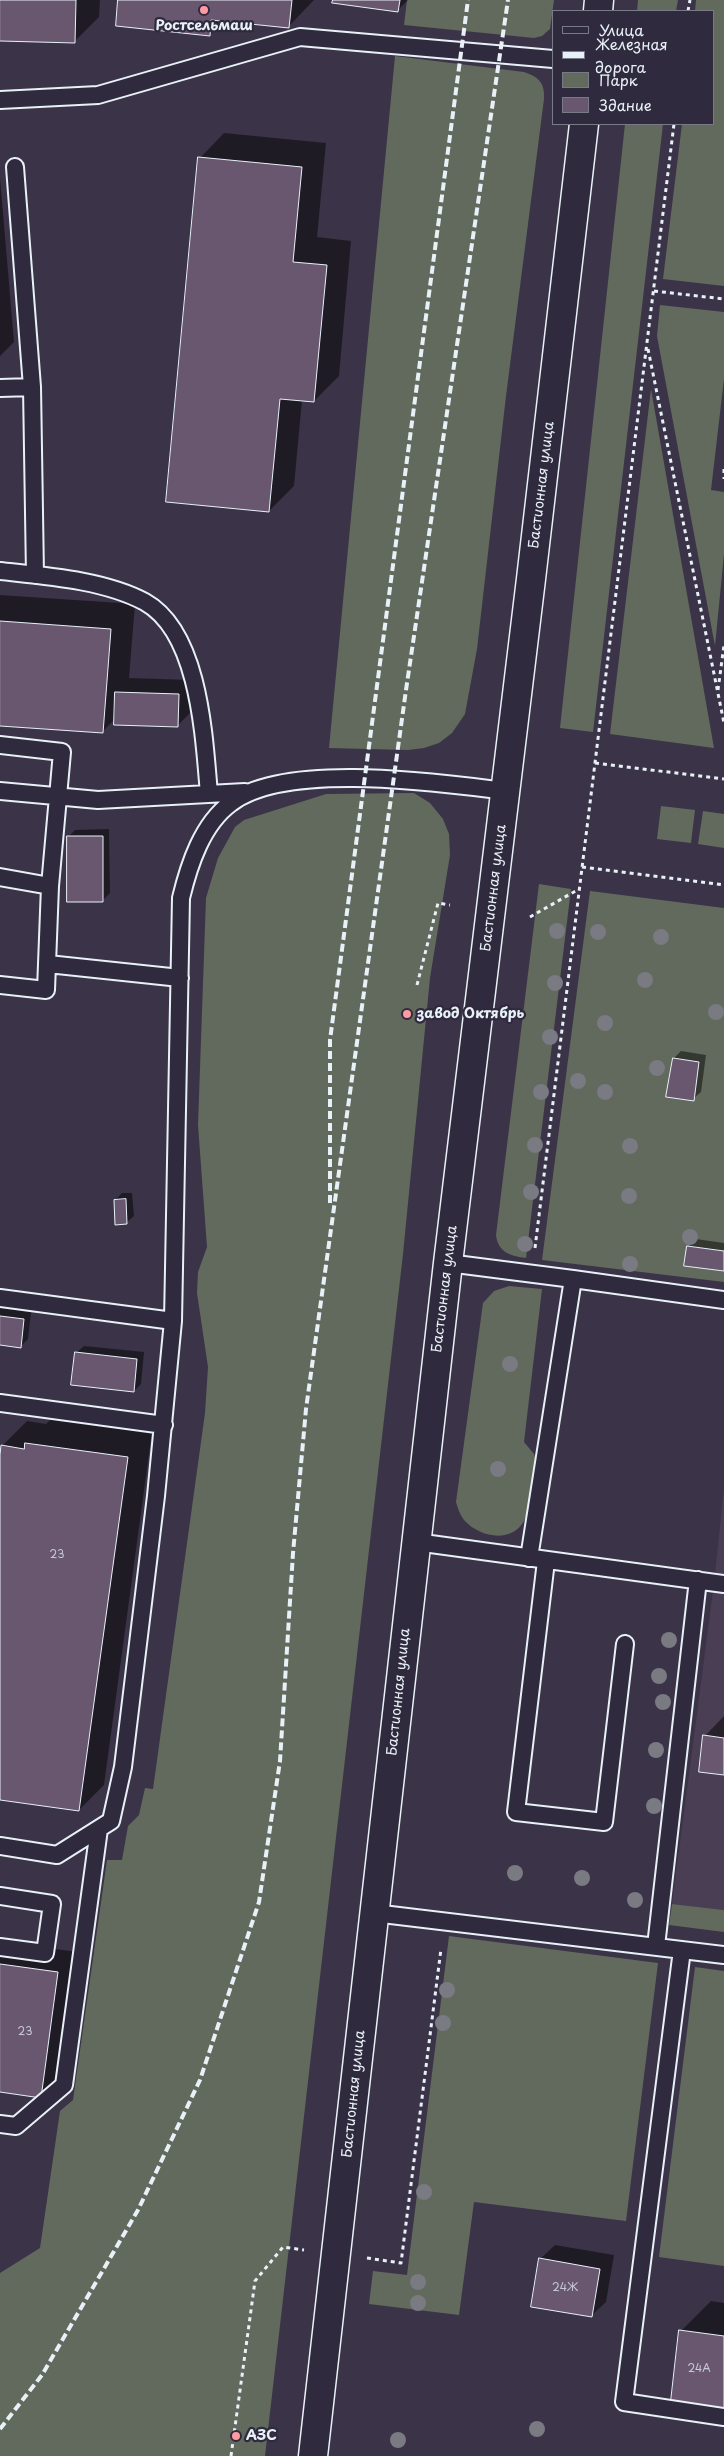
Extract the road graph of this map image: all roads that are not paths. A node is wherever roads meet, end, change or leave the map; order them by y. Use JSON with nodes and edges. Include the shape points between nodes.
{"nodes":[{"id":1,"x":552,"y":59,"type":"edge"},
{"id":2,"x":0,"y":100,"type":"edge"},
{"id":3,"x":584,"y":125,"type":"edge"},
{"id":4,"x":16,"y":167,"type":"dead end"},
{"id":5,"x":32,"y":387,"type":"junction"},
{"id":6,"x":0,"y":388,"type":"edge"},
{"id":7,"x":0,"y":571,"type":"edge"},
{"id":8,"x":34,"y":575,"type":"junction"},
{"id":9,"x":0,"y":745,"type":"edge"},
{"id":10,"x":0,"y":791,"type":"edge"},
{"id":11,"x":506,"y":791,"type":"junction"},
{"id":12,"x":246,"y":792,"type":"junction"},
{"id":13,"x":209,"y":794,"type":"junction"},
{"id":14,"x":58,"y":797,"type":"junction"},
{"id":15,"x":0,"y":877,"type":"edge"},
{"id":16,"x":50,"y":886,"type":"junction"},
{"id":17,"x":48,"y":964,"type":"junction"},
{"id":18,"x":180,"y":978,"type":"junction"},
{"id":19,"x":0,"y":985,"type":"edge"},
{"id":20,"x":448,"y":1263,"type":"junction"},
{"id":21,"x":573,"y":1279,"type":"junction"},
{"id":22,"x":0,"y":1298,"type":"edge"},
{"id":23,"x":724,"y":1300,"type":"edge"},
{"id":24,"x":173,"y":1321,"type":"junction"},
{"id":25,"x":0,"y":1403,"type":"edge"},
{"id":26,"x":164,"y":1425,"type":"junction"},
{"id":27,"x":416,"y":1542,"type":"junction"},
{"id":28,"x":529,"y":1558,"type":"junction"},
{"id":29,"x":546,"y":1561,"type":"junction"},
{"id":30,"x":698,"y":1580,"type":"junction"},
{"id":31,"x":724,"y":1584,"type":"edge"},
{"id":32,"x":625,"y":1644,"type":"dead end"},
{"id":33,"x":99,"y":1829,"type":"junction"},
{"id":34,"x":0,"y":1846,"type":"edge"},
{"id":35,"x":0,"y":1896,"type":"edge"},
{"id":36,"x":374,"y":1913,"type":"junction"},
{"id":37,"x":656,"y":1946,"type":"junction"},
{"id":38,"x":0,"y":1947,"type":"edge"},
{"id":39,"x":682,"y":1950,"type":"junction"},
{"id":40,"x":724,"y":1955,"type":"edge"},
{"id":41,"x":0,"y":2124,"type":"edge"},
{"id":42,"x":724,"y":2417,"type":"edge"},
{"id":43,"x":313,"y":2456,"type":"edge"}],
"edges":[{"from":1,"to":2,"type":"lane","via":[[300,37],[98,95]]},
{"from":3,"to":11,"type":"main road","name":"Бастионная улица"},
{"from":4,"to":5,"type":"lane"},
{"from":5,"to":6,"type":"lane"},
{"from":5,"to":8,"type":"lane"},
{"from":7,"to":8,"type":"lane"},
{"from":8,"to":13,"type":"lane","via":[[115,590],[146,603],[168,621],[182,643],[195,691],[203,731]]},
{"from":9,"to":14,"type":"lane","via":[[62,752]]},
{"from":10,"to":14,"type":"lane"},
{"from":11,"to":12,"type":"lane","via":[[420,780],[327,778]]},
{"from":11,"to":20,"type":"main road","name":"Бастионная улица"},
{"from":12,"to":13,"type":"lane"},
{"from":12,"to":18,"type":"lane","via":[[214,818],[188,869],[181,898]]},
{"from":13,"to":14,"type":"lane","via":[[98,800]]},
{"from":14,"to":16,"type":"lane"},
{"from":15,"to":16,"type":"lane"},
{"from":16,"to":17,"type":"lane"},
{"from":17,"to":18,"type":"lane"},
{"from":17,"to":19,"type":"lane","via":[[46,990]]},
{"from":18,"to":24,"type":"lane"},
{"from":20,"to":21,"type":"lane"},
{"from":20,"to":27,"type":"main road","name":"Бастионная улица"},
{"from":21,"to":23,"type":"lane"},
{"from":21,"to":28,"type":"lane"},
{"from":22,"to":24,"type":"lane"},
{"from":24,"to":26,"type":"lane"},
{"from":25,"to":26,"type":"lane"},
{"from":26,"to":33,"type":"lane","via":[[123,1767],[111,1821]]},
{"from":27,"to":28,"type":"lane"},
{"from":27,"to":36,"type":"main road","name":"Бастионная улица"},
{"from":28,"to":29,"type":"lane"},
{"from":29,"to":30,"type":"lane"},
{"from":29,"to":32,"type":"lane","via":[[516,1812],[604,1822]]},
{"from":30,"to":31,"type":"lane"},
{"from":30,"to":37,"type":"lane"},
{"from":33,"to":34,"type":"lane","via":[[57,1855]]},
{"from":33,"to":41,"type":"lane","via":[[64,2085],[16,2126]]},
{"from":35,"to":38,"type":"lane","via":[[52,1904],[45,1953]]},
{"from":36,"to":37,"type":"lane"},
{"from":36,"to":43,"type":"main road","name":"Бастионная улица"},
{"from":37,"to":39,"type":"lane"},
{"from":39,"to":40,"type":"lane"},
{"from":39,"to":42,"type":"lane","via":[[624,2402]]}]}
